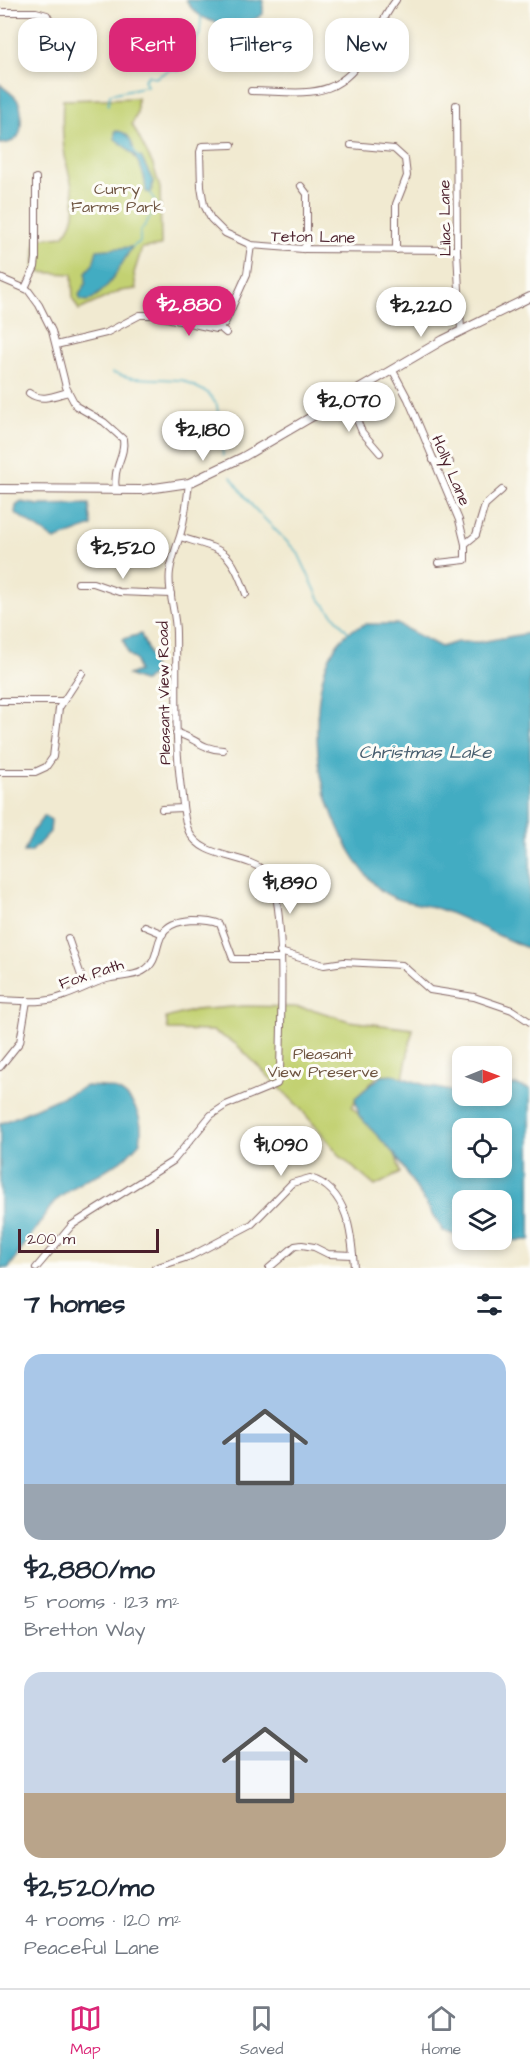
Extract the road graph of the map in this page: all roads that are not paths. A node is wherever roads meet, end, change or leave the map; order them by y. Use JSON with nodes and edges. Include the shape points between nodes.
{"nodes":[{"id":1,"x":396,"y":0,"type":"edge"},
{"id":2,"x":0,"y":12,"type":"edge"},
{"id":3,"x":48,"y":18,"type":"edge"},
{"id":4,"x":250,"y":91,"type":"dead end"},
{"id":5,"x":456,"y":105,"type":"dead end"},
{"id":6,"x":232,"y":145,"type":"dead end"},
{"id":7,"x":351,"y":145,"type":"dead end"},
{"id":8,"x":406,"y":146,"type":"dead end"},
{"id":9,"x":401,"y":154,"type":"junction"},
{"id":10,"x":36,"y":178,"type":"dead end"},
{"id":11,"x":301,"y":186,"type":"dead end"},
{"id":12,"x":251,"y":245,"type":"junction"},
{"id":13,"x":303,"y":249,"type":"junction"},
{"id":14,"x":396,"y":250,"type":"junction"},
{"id":15,"x":457,"y":250,"type":"junction"},
{"id":16,"x":0,"y":278,"type":"edge"},
{"id":17,"x":25,"y":288,"type":"junction"},
{"id":18,"x":530,"y":297,"type":"edge"},
{"id":19,"x":219,"y":327,"type":"junction"},
{"id":20,"x":461,"y":331,"type":"junction"},
{"id":21,"x":226,"y":333,"type":"dead end"},
{"id":22,"x":56,"y":345,"type":"junction"},
{"id":23,"x":392,"y":369,"type":"junction"},
{"id":24,"x":68,"y":392,"type":"junction"},
{"id":25,"x":29,"y":393,"type":"dead end"},
{"id":26,"x":347,"y":396,"type":"junction"},
{"id":27,"x":380,"y":453,"type":"dead end"},
{"id":28,"x":433,"y":460,"type":"junction"},
{"id":29,"x":450,"y":462,"type":"dead end"},
{"id":30,"x":189,"y":483,"type":"junction"},
{"id":31,"x":0,"y":489,"type":"edge"},
{"id":32,"x":116,"y":490,"type":"junction"},
{"id":33,"x":502,"y":490,"type":"dead end"},
{"id":34,"x":180,"y":537,"type":"junction"},
{"id":35,"x":465,"y":544,"type":"junction"},
{"id":36,"x":438,"y":563,"type":"dead end"},
{"id":37,"x":78,"y":583,"type":"dead end"},
{"id":38,"x":171,"y":594,"type":"junction"},
{"id":39,"x":246,"y":594,"type":"dead end"},
{"id":40,"x":82,"y":673,"type":"dead end"},
{"id":41,"x":0,"y":700,"type":"edge"},
{"id":42,"x":63,"y":701,"type":"junction"},
{"id":43,"x":176,"y":733,"type":"junction"},
{"id":44,"x":224,"y":750,"type":"dead end"},
{"id":45,"x":0,"y":772,"type":"edge"},
{"id":46,"x":183,"y":808,"type":"junction"},
{"id":47,"x":162,"y":809,"type":"dead end"},
{"id":48,"x":144,"y":926,"type":"dead end"},
{"id":49,"x":163,"y":934,"type":"junction"},
{"id":50,"x":68,"y":938,"type":"dead end"},
{"id":51,"x":281,"y":956,"type":"junction"},
{"id":52,"x":86,"y":987,"type":"junction"},
{"id":53,"x":0,"y":1000,"type":"edge"},
{"id":54,"x":27,"y":1001,"type":"junction"},
{"id":55,"x":530,"y":1022,"type":"edge"},
{"id":56,"x":0,"y":1067,"type":"edge"},
{"id":57,"x":353,"y":1255,"type":"junction"},
{"id":58,"x":36,"y":1268,"type":"edge"},
{"id":59,"x":155,"y":1268,"type":"edge"},
{"id":60,"x":269,"y":1268,"type":"edge"},
{"id":61,"x":354,"y":1268,"type":"edge"}],
"edges":[{"from":1,"to":4,"type":"street","via":[[359,64],[336,86],[303,92]]},
{"from":2,"to":3,"type":"street","via":[[36,12]]},
{"from":5,"to":15,"type":"street","name":"Lilac Lane"},
{"from":6,"to":12,"type":"street","name":"Teton Lane","via":[[202,146],[204,205],[225,233]]},
{"from":7,"to":9,"type":"street","via":[[394,149]]},
{"from":8,"to":9,"type":"street"},
{"from":9,"to":14,"type":"street","via":[[407,176],[396,204]]},
{"from":10,"to":17,"type":"street","via":[[36,258]]},
{"from":11,"to":13,"type":"street","via":[[307,194],[307,243]]},
{"from":12,"to":13,"type":"street","name":"Teton Lane"},
{"from":12,"to":19,"type":"street","via":[[247,274]]},
{"from":13,"to":14,"type":"street","name":"Teton Lane"},
{"from":14,"to":15,"type":"street","name":"Teton Lane"},
{"from":15,"to":20,"type":"street","name":"Lilac Lane"},
{"from":16,"to":17,"type":"street"},
{"from":17,"to":22,"type":"street","via":[[39,305]]},
{"from":18,"to":20,"type":"main road"},
{"from":19,"to":21,"type":"street"},
{"from":19,"to":22,"type":"street","via":[[141,315],[106,333]]},
{"from":20,"to":23,"type":"main road"},
{"from":22,"to":24,"type":"street"},
{"from":23,"to":26,"type":"main road"},
{"from":23,"to":28,"type":"street","name":"Holly Lane"},
{"from":24,"to":25,"type":"street","via":[[43,398]]},
{"from":24,"to":32,"type":"street","via":[[76,406],[123,439],[124,448],[115,470]]},
{"from":26,"to":27,"type":"street","via":[[362,432]]},
{"from":26,"to":30,"type":"main road","via":[[243,457]]},
{"from":28,"to":29,"type":"street"},
{"from":28,"to":35,"type":"street","name":"Holly Lane"},
{"from":30,"to":32,"type":"main road"},
{"from":30,"to":34,"type":"street","name":"Pleasant View Road"},
{"from":31,"to":32,"type":"main road"},
{"from":33,"to":35,"type":"street","via":[[485,505],[476,535]]},
{"from":34,"to":38,"type":"street","name":"Pleasant View Road","via":[[170,573]]},
{"from":34,"to":39,"type":"street","via":[[222,550],[232,561]]},
{"from":35,"to":36,"type":"street","via":[[465,560]]},
{"from":37,"to":38,"type":"street","via":[[93,583],[119,592]]},
{"from":38,"to":43,"type":"street","name":"Pleasant View Road","via":[[176,632]]},
{"from":40,"to":42,"type":"street"},
{"from":41,"to":42,"type":"street"},
{"from":42,"to":45,"type":"street","via":[[53,757],[46,767],[34,772]]},
{"from":43,"to":44,"type":"street","via":[[187,735],[203,747]]},
{"from":43,"to":46,"type":"street","name":"Pleasant View Road"},
{"from":46,"to":47,"type":"street"},
{"from":46,"to":51,"type":"street","name":"Pleasant View Road","via":[[188,830],[201,846],[244,860],[268,874],[276,898]]},
{"from":48,"to":49,"type":"street"},
{"from":49,"to":51,"type":"street","via":[[177,921],[215,921],[224,929],[233,959]]},
{"from":49,"to":52,"type":"street","name":"Fox Path","via":[[150,965],[143,971]]},
{"from":50,"to":52,"type":"street"},
{"from":51,"to":55,"type":"street","via":[[324,965],[402,964],[430,990],[474,997],[512,1010]]},
{"from":51,"to":58,"type":"street","name":"Pleasant View Road","via":[[277,1084],[211,1115],[173,1161],[72,1225]]},
{"from":52,"to":54,"type":"street","name":"Fox Path","via":[[43,1002]]},
{"from":53,"to":54,"type":"street","name":"Fox Path"},
{"from":54,"to":56,"type":"street","via":[[20,1042]]},
{"from":57,"to":59,"type":"street","via":[[345,1209],[324,1186],[310,1178],[292,1183],[252,1224],[192,1256]]},
{"from":57,"to":60,"type":"street","via":[[295,1246]]},
{"from":57,"to":61,"type":"street"}]}
